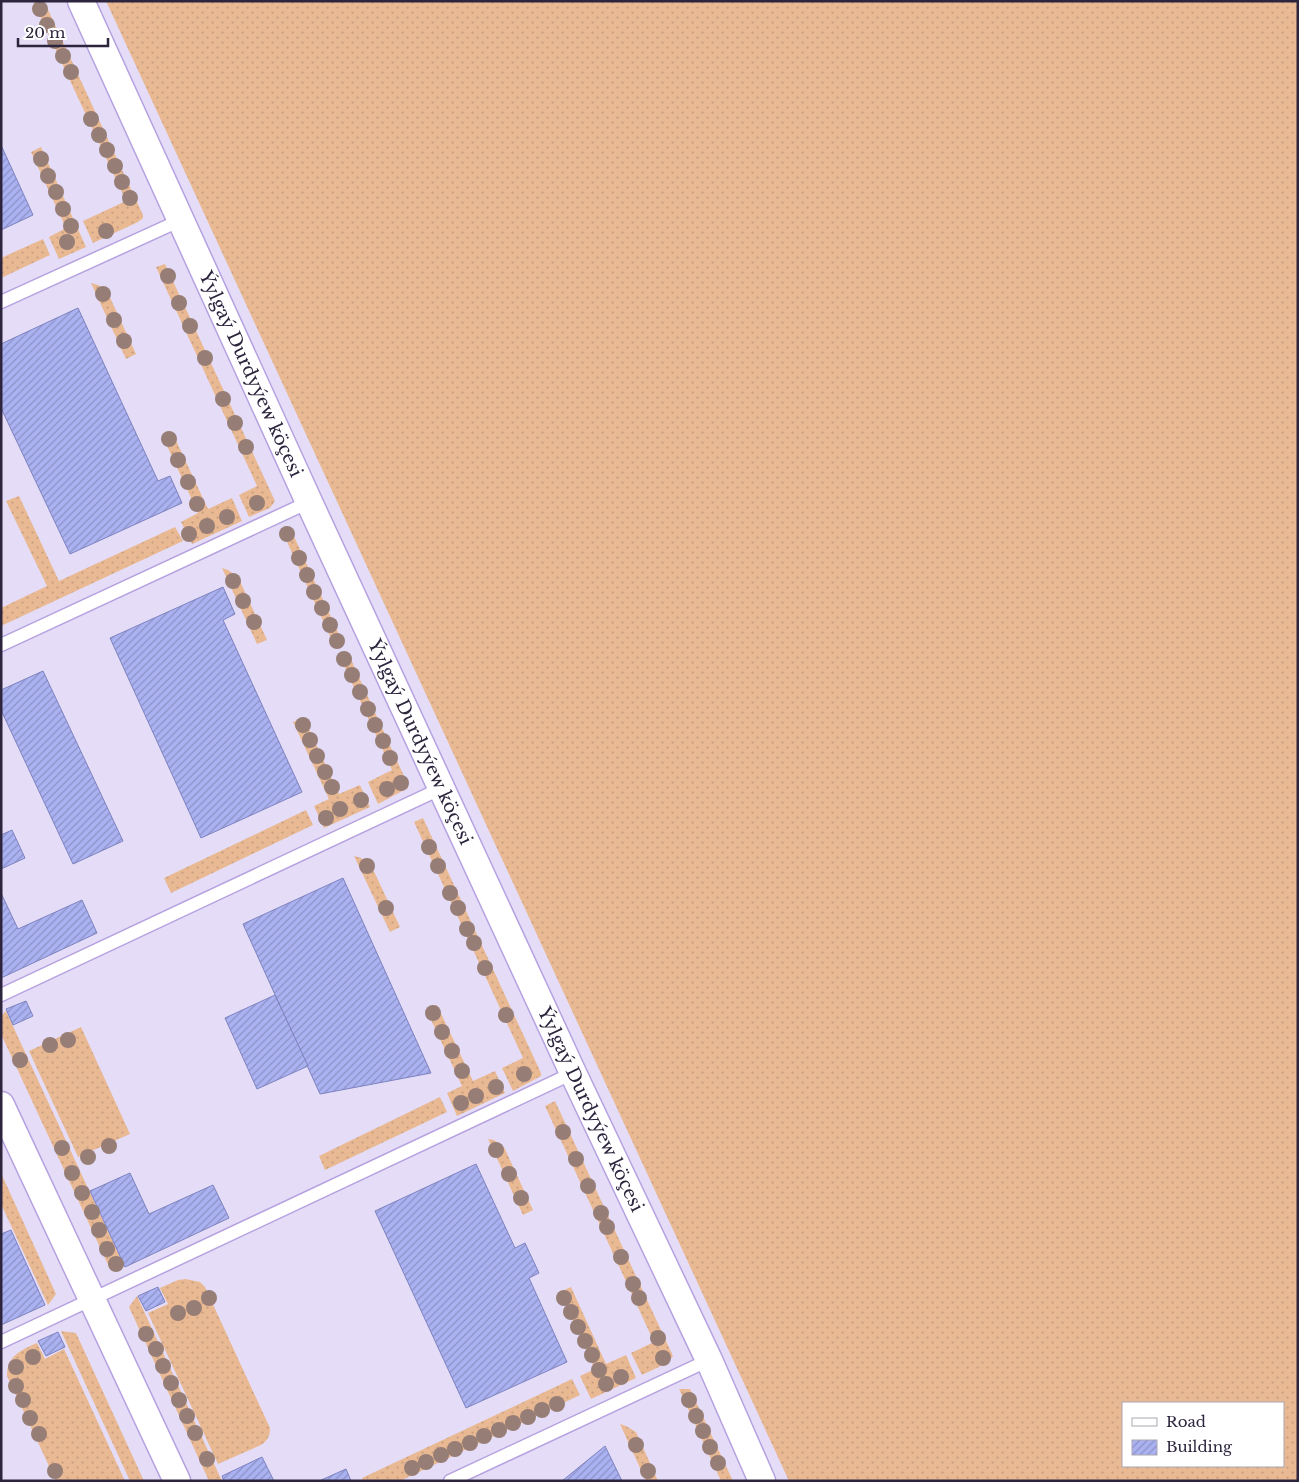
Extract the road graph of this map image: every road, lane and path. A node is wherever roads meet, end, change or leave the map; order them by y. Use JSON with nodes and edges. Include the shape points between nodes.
{"nodes":[{"id":1,"x":81,"y":1,"type":"edge"},
{"id":2,"x":181,"y":220,"type":"junction"},
{"id":3,"x":1,"y":302,"type":"edge"},
{"id":4,"x":309,"y":502,"type":"junction"},
{"id":5,"x":1,"y":645,"type":"edge"},
{"id":6,"x":442,"y":788,"type":"junction"},
{"id":7,"x":1,"y":995,"type":"edge"},
{"id":8,"x":573,"y":1073,"type":"junction"},
{"id":9,"x":1,"y":1105,"type":"edge"},
{"id":10,"x":92,"y":1299,"type":"junction"},
{"id":11,"x":1,"y":1342,"type":"edge"},
{"id":12,"x":709,"y":1360,"type":"junction"},
{"id":13,"x":177,"y":1481,"type":"edge"},
{"id":14,"x":450,"y":1481,"type":"edge"},
{"id":15,"x":762,"y":1481,"type":"edge"}],
"edges":[{"from":1,"to":2,"type":"street","name":"Ýylgaý Durdyýew köçesi"},
{"from":2,"to":3,"type":"lane"},
{"from":2,"to":4,"type":"street","name":"Ýylgaý Durdyýew köçesi"},
{"from":4,"to":5,"type":"lane"},
{"from":4,"to":6,"type":"street","name":"Ýylgaý Durdyýew köçesi"},
{"from":6,"to":7,"type":"lane"},
{"from":6,"to":8,"type":"street","name":"Ýylgaý Durdyýew köçesi"},
{"from":8,"to":10,"type":"lane"},
{"from":8,"to":12,"type":"street","name":"Ýylgaý Durdyýew köçesi"},
{"from":9,"to":10,"type":"street"},
{"from":10,"to":11,"type":"lane"},
{"from":10,"to":13,"type":"street"},
{"from":12,"to":14,"type":"lane"},
{"from":12,"to":15,"type":"street","name":"Ýylgaý Durdyýew köçesi"}]}
